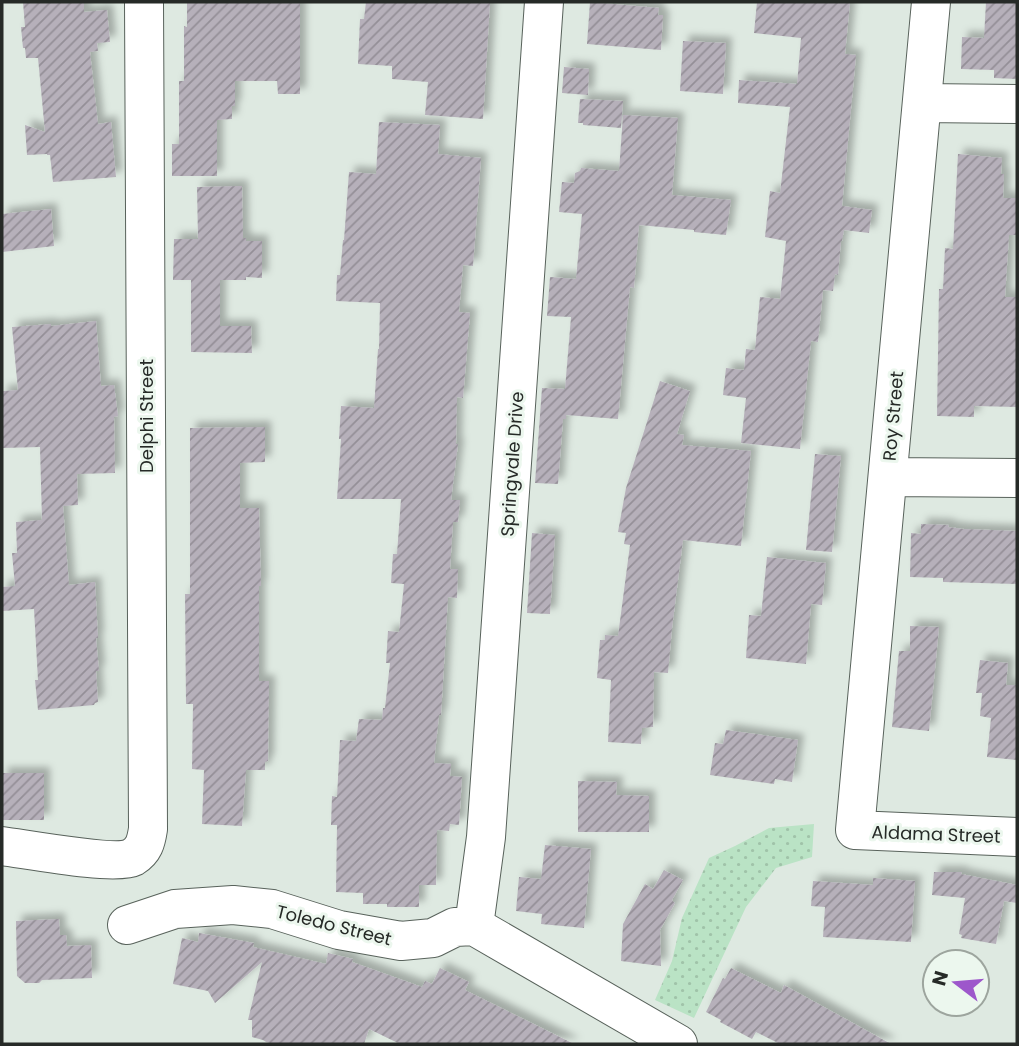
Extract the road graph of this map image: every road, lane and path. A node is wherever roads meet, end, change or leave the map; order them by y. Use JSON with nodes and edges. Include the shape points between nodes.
{"nodes":[{"id":1,"x":144,"y":2,"type":"edge"},
{"id":2,"x":544,"y":2,"type":"edge"},
{"id":3,"x":930,"y":2,"type":"edge"},
{"id":4,"x":922,"y":103,"type":"junction"},
{"id":5,"x":1017,"y":104,"type":"edge"},
{"id":6,"x":888,"y":477,"type":"junction"},
{"id":7,"x":1017,"y":478,"type":"edge"},
{"id":8,"x":855,"y":830,"type":"joint"},
{"id":9,"x":1017,"y":837,"type":"edge"},
{"id":10,"x":2,"y":846,"type":"edge"},
{"id":11,"x":127,"y":925,"type":"dead end"},
{"id":12,"x":474,"y":926,"type":"junction"},
{"id":13,"x":678,"y":1044,"type":"edge"}],
"edges":[{"from":1,"to":10,"type":"street","name":"Delphi Street","via":[[148,829],[144,847],[131,858],[109,860]]},
{"from":2,"to":12,"type":"street","name":"Springvale Drive","via":[[486,837]]},
{"from":3,"to":4,"type":"street","name":"Roy Street"},
{"from":4,"to":5,"type":"street"},
{"from":4,"to":6,"type":"street","name":"Roy Street"},
{"from":6,"to":7,"type":"street"},
{"from":6,"to":8,"type":"street","name":"Roy Street"},
{"from":8,"to":9,"type":"street","name":"Aldama Street"},
{"from":11,"to":12,"type":"street","name":"Toledo Street","via":[[175,908],[233,905],[272,909],[339,930],[401,941],[433,938],[455,927]]},
{"from":12,"to":13,"type":"street"}]}
